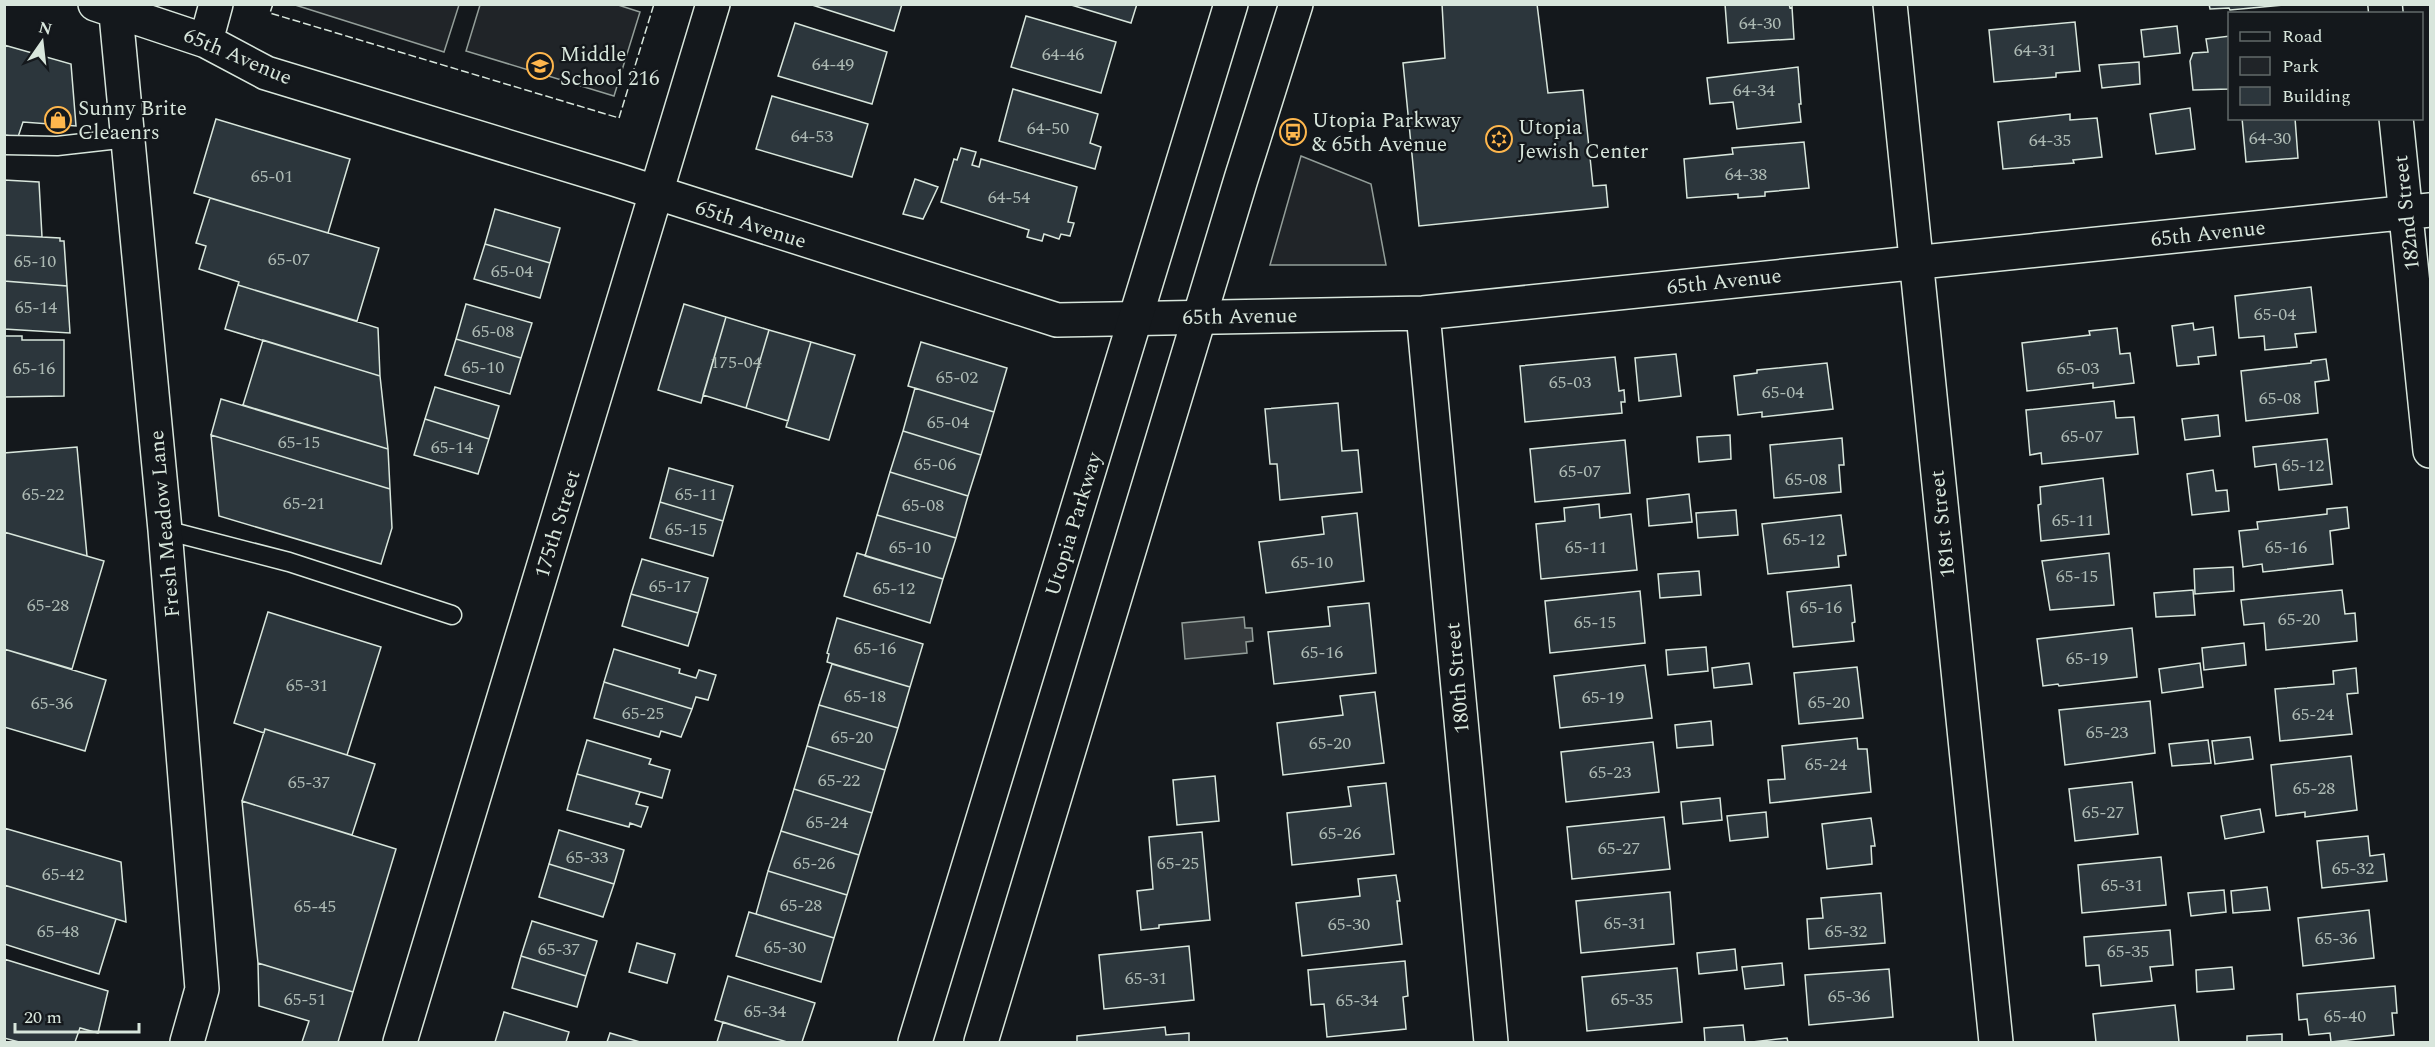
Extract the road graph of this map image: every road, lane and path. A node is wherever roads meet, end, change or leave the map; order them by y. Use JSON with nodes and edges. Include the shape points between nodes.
{"nodes":[{"id":1,"x":216,"y":4,"type":"edge"},
{"id":2,"x":713,"y":4,"type":"edge"},
{"id":3,"x":1231,"y":4,"type":"edge"},
{"id":4,"x":1296,"y":4,"type":"edge"},
{"id":5,"x":1890,"y":4,"type":"edge"},
{"id":6,"x":109,"y":6,"type":"edge"},
{"id":7,"x":206,"y":41,"type":"junction"},
{"id":8,"x":2396,"y":120,"type":"edge"},
{"id":9,"x":128,"y":138,"type":"junction"},
{"id":10,"x":4,"y":145,"type":"edge"},
{"id":11,"x":657,"y":194,"type":"junction"},
{"id":12,"x":2418,"y":212,"type":"edge"},
{"id":13,"x":1915,"y":262,"type":"junction"},
{"id":14,"x":1423,"y":313,"type":"junction"},
{"id":15,"x":1201,"y":317,"type":"junction"},
{"id":16,"x":1136,"y":318,"type":"junction"},
{"id":17,"x":2430,"y":451,"type":"edge"},
{"id":18,"x":165,"y":530,"type":"junction"},
{"id":19,"x":452,"y":615,"type":"dead end"},
{"id":20,"x":187,"y":1042,"type":"edge"},
{"id":21,"x":400,"y":1042,"type":"edge"},
{"id":22,"x":915,"y":1042,"type":"edge"},
{"id":23,"x":981,"y":1042,"type":"edge"},
{"id":24,"x":1491,"y":1042,"type":"edge"},
{"id":25,"x":1996,"y":1042,"type":"edge"}],
"edges":[{"from":1,"to":7,"type":"street"},
{"from":2,"to":11,"type":"street","name":"175th Street"},
{"from":3,"to":16,"type":"street","name":"Utopia Parkway"},
{"from":4,"to":15,"type":"street"},
{"from":5,"to":13,"type":"street","name":"181st Street"},
{"from":6,"to":7,"type":"street","name":"65th Avenue"},
{"from":6,"to":9,"type":"street","name":"Fresh Meadow Lane"},
{"from":7,"to":11,"type":"street","name":"65th Avenue","via":[[266,73]]},
{"from":8,"to":12,"type":"street","name":"182nd Street"},
{"from":9,"to":10,"type":"lane","via":[[57,146]]},
{"from":9,"to":18,"type":"street","name":"Fresh Meadow Lane"},
{"from":11,"to":16,"type":"street","name":"65th Avenue","via":[[1058,321]]},
{"from":11,"to":21,"type":"street","name":"175th Street"},
{"from":12,"to":13,"type":"street","name":"65th Avenue"},
{"from":12,"to":17,"type":"street","name":"182nd Street"},
{"from":13,"to":14,"type":"street","name":"65th Avenue"},
{"from":13,"to":25,"type":"street","name":"181st Street"},
{"from":14,"to":15,"type":"street","name":"65th Avenue"},
{"from":14,"to":24,"type":"street","name":"180th Street"},
{"from":15,"to":16,"type":"street","name":"65th Avenue"},
{"from":15,"to":23,"type":"street"},
{"from":16,"to":22,"type":"street","name":"Utopia Parkway"},
{"from":18,"to":19,"type":"lane","via":[[289,562]]},
{"from":18,"to":20,"type":"street","name":"Fresh Meadow Lane","via":[[202,989]]}]}
